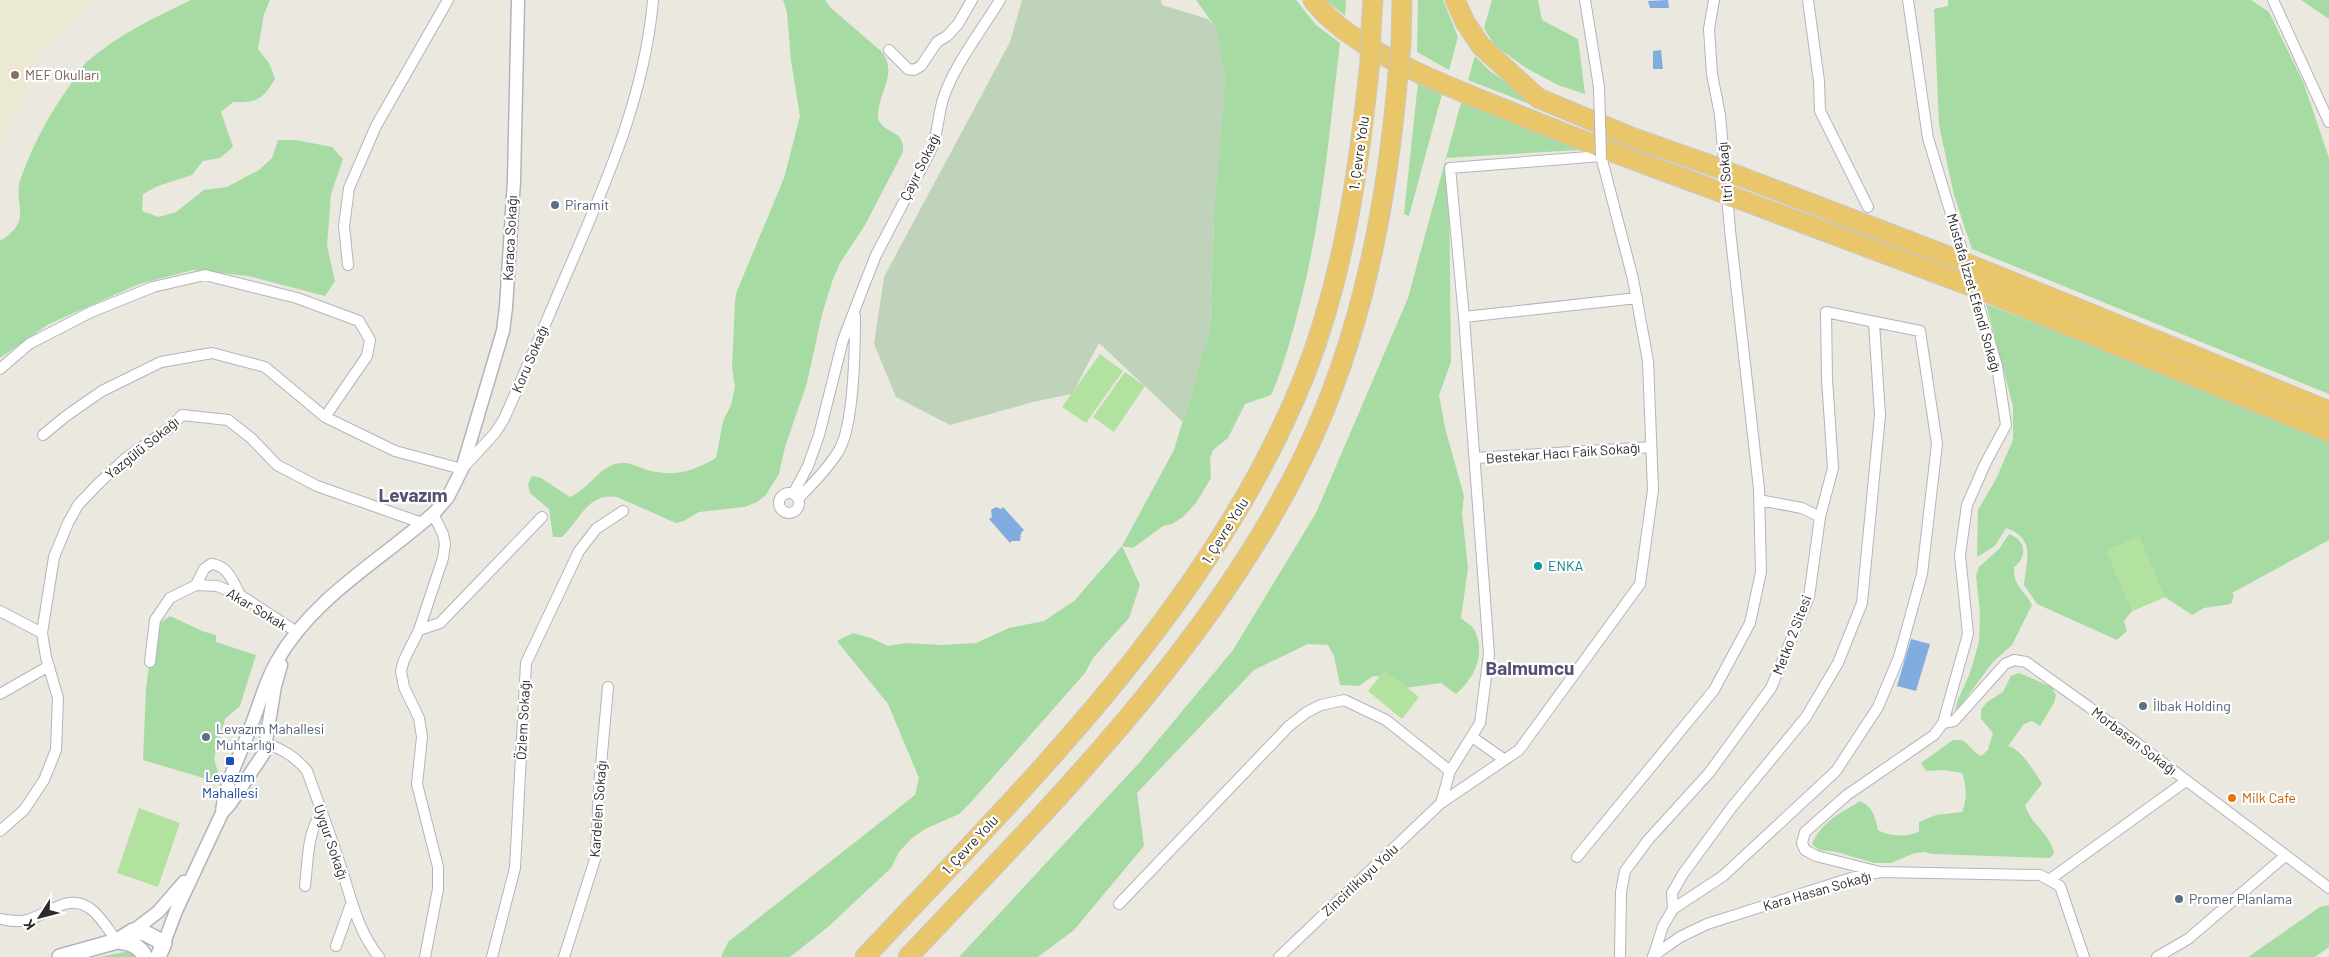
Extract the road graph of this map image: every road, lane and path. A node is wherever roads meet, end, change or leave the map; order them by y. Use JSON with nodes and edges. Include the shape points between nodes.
{"nodes":[{"id":1,"x":448,"y":0,"type":"edge"},
{"id":2,"x":518,"y":0,"type":"edge"},
{"id":3,"x":653,"y":0,"type":"edge"},
{"id":4,"x":972,"y":0,"type":"edge"},
{"id":5,"x":1000,"y":0,"type":"edge"},
{"id":6,"x":1313,"y":0,"type":"edge"},
{"id":7,"x":1373,"y":0,"type":"edge"},
{"id":8,"x":1402,"y":0,"type":"edge"},
{"id":9,"x":1455,"y":0,"type":"edge"},
{"id":10,"x":1585,"y":0,"type":"edge"},
{"id":11,"x":1714,"y":0,"type":"edge"},
{"id":12,"x":1808,"y":0,"type":"edge"},
{"id":13,"x":1908,"y":0,"type":"edge"},
{"id":14,"x":2273,"y":0,"type":"edge"},
{"id":15,"x":889,"y":50,"type":"dead end"},
{"id":16,"x":2329,"y":122,"type":"edge"},
{"id":17,"x":1601,"y":156,"type":"junction"},
{"id":18,"x":1868,"y":207,"type":"dead end"},
{"id":19,"x":348,"y":265,"type":"dead end"},
{"id":20,"x":1637,"y":298,"type":"junction"},
{"id":21,"x":855,"y":310,"type":"junction"},
{"id":22,"x":1464,"y":317,"type":"junction"},
{"id":23,"x":1874,"y":323,"type":"junction"},
{"id":24,"x":0,"y":369,"type":"edge"},
{"id":25,"x":2329,"y":411,"type":"edge"},
{"id":26,"x":325,"y":417,"type":"junction"},
{"id":27,"x":2329,"y":432,"type":"edge"},
{"id":28,"x":43,"y":435,"type":"dead end"},
{"id":29,"x":1651,"y":447,"type":"junction"},
{"id":30,"x":1476,"y":458,"type":"junction"},
{"id":31,"x":462,"y":469,"type":"junction"},
{"id":32,"x":1759,"y":500,"type":"junction"},
{"id":33,"x":623,"y":511,"type":"dead end"},
{"id":34,"x":433,"y":514,"type":"junction"},
{"id":35,"x":542,"y":517,"type":"dead end"},
{"id":36,"x":1820,"y":517,"type":"junction"},
{"id":37,"x":422,"y":523,"type":"junction"},
{"id":38,"x":196,"y":585,"type":"junction"},
{"id":39,"x":240,"y":595,"type":"junction"},
{"id":40,"x":0,"y":611,"type":"edge"},
{"id":41,"x":419,"y":630,"type":"junction"},
{"id":42,"x":296,"y":632,"type":"junction"},
{"id":43,"x":42,"y":633,"type":"junction"},
{"id":44,"x":286,"y":646,"type":"junction"},
{"id":45,"x":150,"y":662,"type":"dead end"},
{"id":46,"x":48,"y":666,"type":"junction"},
{"id":47,"x":608,"y":687,"type":"dead end"},
{"id":48,"x":0,"y":694,"type":"edge"},
{"id":49,"x":1943,"y":722,"type":"junction"},
{"id":50,"x":249,"y":732,"type":"junction"},
{"id":51,"x":1472,"y":737,"type":"junction"},
{"id":52,"x":266,"y":741,"type":"junction"},
{"id":53,"x":241,"y":752,"type":"junction"},
{"id":54,"x":1505,"y":760,"type":"junction"},
{"id":55,"x":258,"y":762,"type":"junction"},
{"id":56,"x":1450,"y":772,"type":"junction"},
{"id":57,"x":2186,"y":780,"type":"junction"},
{"id":58,"x":1441,"y":803,"type":"junction"},
{"id":59,"x":222,"y":813,"type":"junction"},
{"id":60,"x":321,"y":813,"type":"junction"},
{"id":61,"x":0,"y":831,"type":"edge"},
{"id":62,"x":2285,"y":856,"type":"junction"},
{"id":63,"x":1577,"y":857,"type":"dead end"},
{"id":64,"x":195,"y":868,"type":"junction"},
{"id":65,"x":1880,"y":872,"type":"junction"},
{"id":66,"x":2049,"y":880,"type":"junction"},
{"id":67,"x":305,"y":886,"type":"dead end"},
{"id":68,"x":2329,"y":888,"type":"edge"},
{"id":69,"x":351,"y":904,"type":"junction"},
{"id":70,"x":1119,"y":904,"type":"dead end"},
{"id":71,"x":1673,"y":909,"type":"junction"},
{"id":72,"x":0,"y":919,"type":"edge"},
{"id":73,"x":132,"y":931,"type":"junction"},
{"id":74,"x":117,"y":941,"type":"junction"},
{"id":75,"x":164,"y":943,"type":"junction"},
{"id":76,"x":336,"y":946,"type":"dead end"},
{"id":77,"x":1653,"y":956,"type":"edge"},
{"id":78,"x":60,"y":957,"type":"edge"},
{"id":79,"x":145,"y":957,"type":"edge"},
{"id":80,"x":158,"y":957,"type":"edge"},
{"id":81,"x":379,"y":957,"type":"edge"},
{"id":82,"x":425,"y":957,"type":"edge"},
{"id":83,"x":492,"y":957,"type":"edge"},
{"id":84,"x":564,"y":957,"type":"edge"},
{"id":85,"x":865,"y":957,"type":"edge"},
{"id":86,"x":908,"y":957,"type":"edge"},
{"id":87,"x":1279,"y":957,"type":"edge"},
{"id":88,"x":1620,"y":957,"type":"edge"},
{"id":89,"x":2084,"y":957,"type":"edge"},
{"id":90,"x":2158,"y":957,"type":"edge"}],
"edges":[{"from":1,"to":19,"type":"street","via":[[376,126],[349,188],[344,226]]},
{"from":2,"to":31,"type":"street","name":"Karaca Sokağı","via":[[514,180],[506,307]]},
{"from":3,"to":31,"type":"street","name":"Koru Sokağı","via":[[636,95],[594,210],[504,419]]},
{"from":4,"to":15,"type":"street","via":[[958,24],[948,36],[936,42],[921,66],[908,69]]},
{"from":5,"to":21,"type":"street","name":"Çayır Sokağı","via":[[953,78],[944,99],[932,148],[876,254]]},
{"from":6,"to":27,"type":"highway","bridge":true,"via":[[1341,28],[1361,42],[1416,70],[1580,140],[1963,283]]},
{"from":7,"to":85,"type":"highway","name":"1. Çevre Yolu","bridge":true,"via":[[1370,61],[1354,190],[1331,293],[1305,375],[1251,490],[1188,588],[1110,687],[1013,799]]},
{"from":8,"to":86,"type":"highway","bridge":true,"via":[[1393,138],[1373,257],[1358,312],[1304,457],[1263,530],[1193,635],[1156,682],[1058,797]]},
{"from":9,"to":25,"type":"highway","bridge":true,"via":[[1464,22],[1481,46],[1538,98],[1631,137],[1942,253]]},
{"from":10,"to":17,"type":"street","name":"Zincirlikuyu Yolu","bridge":true,"via":[[1599,87]]},
{"from":11,"to":32,"type":"street","name":"Itri Sokağı","via":[[1709,28],[1712,74],[1720,115]]},
{"from":12,"to":18,"type":"street","via":[[1820,111]]},
{"from":13,"to":49,"type":"street","name":"Mustafa İzzet Efendi Sokağı","via":[[1928,138],[1997,366],[2006,425],[1967,505],[1960,555],[1968,634]]},
{"from":14,"to":16,"type":"street"},
{"from":17,"to":20,"type":"street","name":"Zincirlikuyu Yolu"},
{"from":17,"to":22,"type":"street","via":[[1450,168]]},
{"from":20,"to":22,"type":"street"},
{"from":20,"to":29,"type":"street","name":"Zincirlikuyu Yolu","via":[[1648,360]]},
{"from":21,"to":21,"type":"street","name":"Çayır Sokağı","via":[[843,340],[819,435],[795,496],[823,472],[839,451],[846,428],[855,354]]},
{"from":22,"to":30,"type":"street"},
{"from":23,"to":36,"type":"street","name":"Metko 2 Sitesi","via":[[1826,312],[1833,468]]},
{"from":23,"to":71,"type":"street","name":"Metko 2 Sitesi","via":[[1880,414],[1862,603],[1838,663],[1806,717],[1732,807],[1683,874],[1672,893]]},
{"from":23,"to":71,"type":"street","name":"Metko 2 Sitesi","via":[[1920,331],[1937,444],[1922,574],[1899,657],[1878,707],[1836,771],[1723,876]]},
{"from":24,"to":26,"type":"street","via":[[29,344],[91,312],[153,287],[205,275],[297,298],[358,321],[370,340],[368,356]]},
{"from":26,"to":28,"type":"street","via":[[265,367],[212,353],[161,362],[102,391]]},
{"from":26,"to":31,"type":"street","via":[[395,451]]},
{"from":29,"to":30,"type":"street","name":"Bestekar Hacı Faik Sokağı"},
{"from":29,"to":54,"type":"street","name":"Zincirlikuyu Yolu","via":[[1653,490],[1640,584],[1519,750]]},
{"from":30,"to":51,"type":"street","via":[[1490,654],[1480,723]]},
{"from":31,"to":34,"type":"street","name":"Koru Sokağı","via":[[448,497]]},
{"from":32,"to":36,"type":"street","via":[[1802,508]]},
{"from":32,"to":63,"type":"street","name":"Itri Sokağı","via":[[1761,572],[1750,623],[1714,690]]},
{"from":33,"to":83,"type":"street","name":"Özlem Sokağı","via":[[596,529],[580,551],[526,663],[515,868]]},
{"from":34,"to":37,"type":"street","name":"Koru Sokağı"},
{"from":34,"to":41,"type":"street","via":[[443,534],[444,551]]},
{"from":35,"to":41,"type":"street","via":[[440,623]]},
{"from":36,"to":88,"type":"street","name":"Metko 2 Sitesi","via":[[1809,597],[1770,688],[1710,773],[1648,840],[1625,871],[1621,892]]},
{"from":37,"to":42,"type":"street","name":"Koru Sokağı","via":[[332,596]]},
{"from":37,"to":43,"type":"street","name":"Yazgülü Sokağı","via":[[317,486],[277,465],[228,420],[182,416],[126,458],[78,505],[54,557]]},
{"from":38,"to":39,"type":"street","name":"Akar Sokak","via":[[217,586]]},
{"from":38,"to":39,"type":"street","via":[[204,569],[218,564],[231,577]]},
{"from":38,"to":45,"type":"street","via":[[170,598],[155,620]]},
{"from":39,"to":42,"type":"street","name":"Akar Sokak"},
{"from":40,"to":43,"type":"street"},
{"from":41,"to":82,"type":"street","via":[[401,671],[404,687],[420,718],[422,737],[417,784],[438,867],[438,890]]},
{"from":42,"to":44,"type":"street","name":"Koru Sokağı"},
{"from":43,"to":46,"type":"street","name":"Yazgülü Sokağı"},
{"from":44,"to":50,"type":"street","name":"Koru Sokağı","via":[[268,678]]},
{"from":44,"to":52,"type":"street","name":"Koru Sokağı","via":[[275,686]]},
{"from":46,"to":48,"type":"street"},
{"from":46,"to":61,"type":"street","name":"Yazgülü Sokağı","via":[[58,698],[56,750],[44,780],[24,810]]},
{"from":47,"to":84,"type":"street","name":"Kardelen Sokağı","via":[[598,787],[596,856]]},
{"from":49,"to":57,"type":"street","name":"Morbasan Sokağı","via":[[1954,721],[2005,664],[2014,660],[2026,662]]},
{"from":49,"to":65,"type":"street","name":"Mustafa İzzet Efendi Sokağı","via":[[1934,736],[1847,795],[1805,832],[1802,843],[1805,850],[1816,856]]},
{"from":50,"to":52,"type":"street"},
{"from":50,"to":53,"type":"street","name":"Koru Sokağı"},
{"from":51,"to":54,"type":"street"},
{"from":51,"to":56,"type":"street"},
{"from":52,"to":55,"type":"street","name":"Koru Sokağı"},
{"from":52,"to":60,"type":"street","name":"Uygur Sokağı","via":[[298,760],[307,771]]},
{"from":53,"to":55,"type":"street"},
{"from":53,"to":59,"type":"street","name":"Koru Sokağı","via":[[222,800]]},
{"from":54,"to":58,"type":"street","name":"Zincirlikuyu Yolu"},
{"from":55,"to":59,"type":"street","name":"Koru Sokağı"},
{"from":56,"to":58,"type":"street"},
{"from":56,"to":70,"type":"street","via":[[1386,720],[1344,700],[1321,705],[1289,726]]},
{"from":57,"to":62,"type":"street","name":"Morbasan Sokağı"},
{"from":57,"to":66,"type":"street"},
{"from":58,"to":87,"type":"street","name":"Zincirlikuyu Yolu"},
{"from":59,"to":64,"type":"street","name":"Koru Sokağı"},
{"from":60,"to":67,"type":"street","via":[[310,838]]},
{"from":60,"to":69,"type":"street","name":"Uygur Sokağı"},
{"from":62,"to":68,"type":"street","name":"Morbasan Sokağı"},
{"from":62,"to":90,"type":"street","via":[[2188,939]]},
{"from":64,"to":73,"type":"street","name":"Koru Sokağı","via":[[158,912]]},
{"from":64,"to":75,"type":"street","name":"Koru Sokağı"},
{"from":65,"to":66,"type":"street","name":"Kara Hasan Sokağı","via":[[2040,875]]},
{"from":65,"to":77,"type":"street","name":"Kara Hasan Sokağı","via":[[1707,924],[1680,937]]},
{"from":66,"to":89,"type":"street","via":[[2060,886]]},
{"from":69,"to":76,"type":"street"},
{"from":69,"to":81,"type":"street","name":"Uygur Sokağı"},
{"from":71,"to":77,"type":"street","name":"Metko 2 Sitesi","via":[[1663,926]]},
{"from":72,"to":74,"type":"street","via":[[30,920],[53,907],[70,902],[82,904],[93,910]]},
{"from":73,"to":74,"type":"main road"},
{"from":73,"to":75,"type":"main road","via":[[146,932]]},
{"from":74,"to":78,"type":"main road"},
{"from":74,"to":79,"type":"main road","via":[[133,944]]},
{"from":75,"to":80,"type":"main road"}]}
